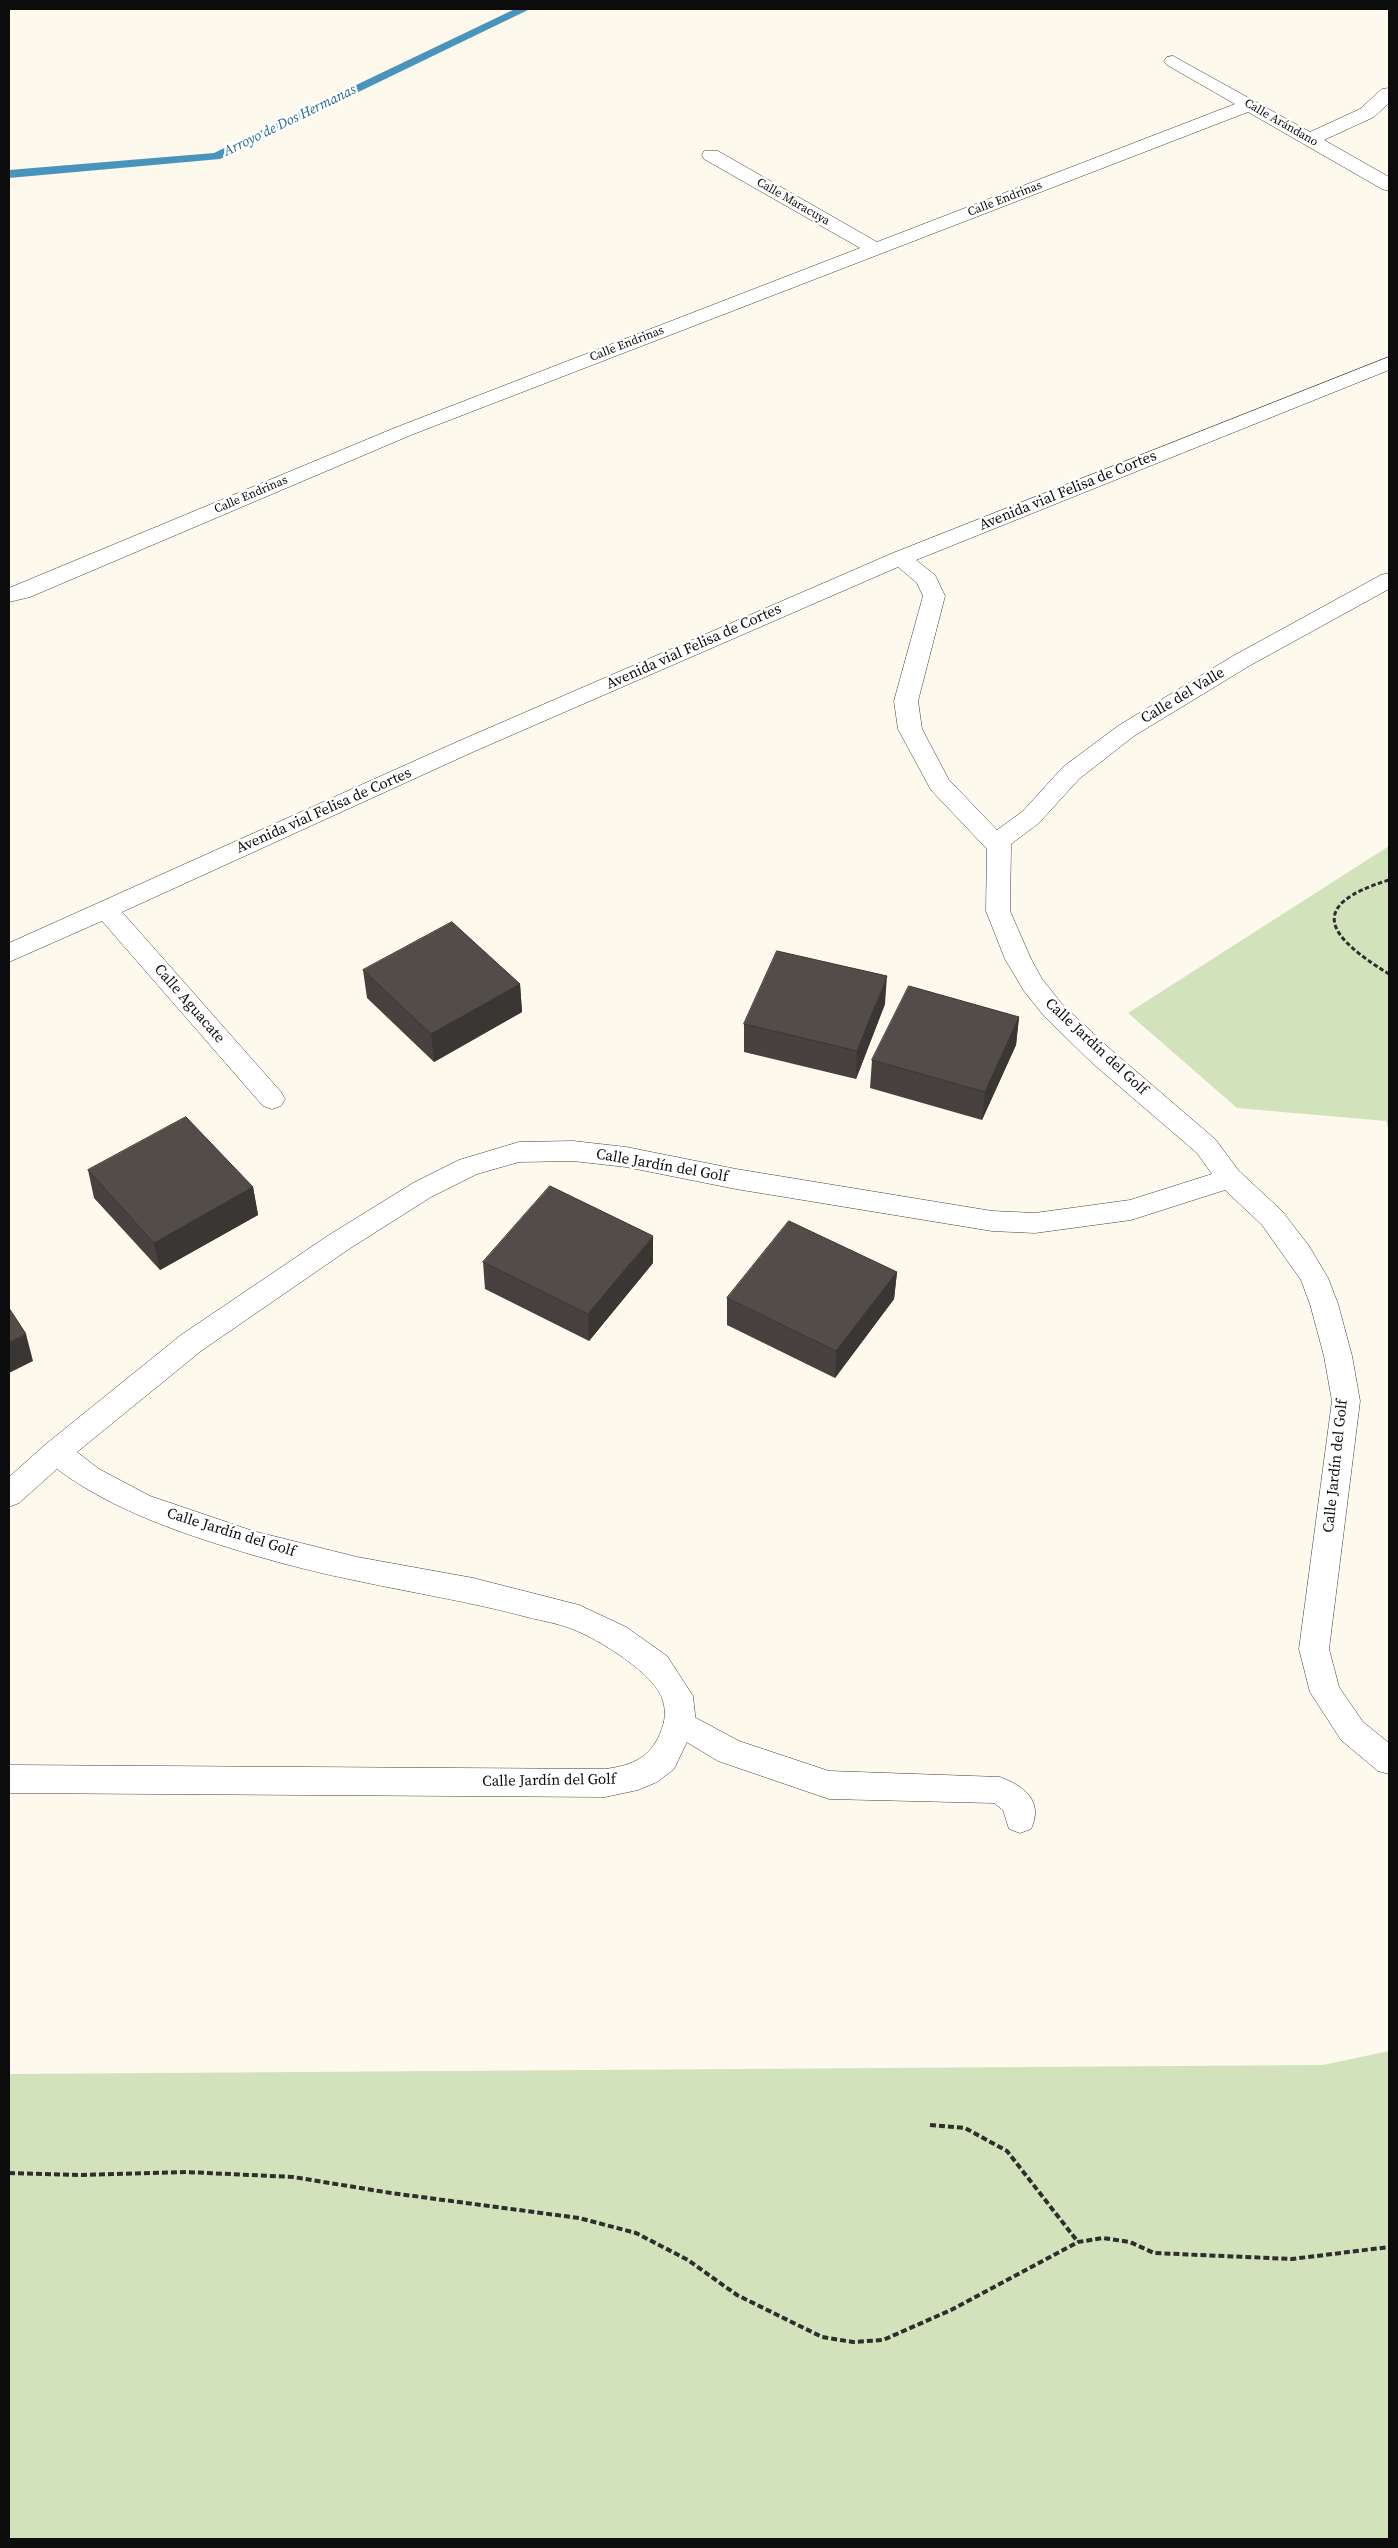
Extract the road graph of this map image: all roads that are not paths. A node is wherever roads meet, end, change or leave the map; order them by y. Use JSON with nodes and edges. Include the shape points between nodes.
{"nodes":[{"id":1,"x":1173,"y":62,"type":"dead end"},
{"id":2,"x":1389,"y":93,"type":"edge"},
{"id":3,"x":1250,"y":105,"type":"junction"},
{"id":4,"x":1310,"y":139,"type":"junction"},
{"id":5,"x":711,"y":155,"type":"dead end"},
{"id":6,"x":1389,"y":185,"type":"edge"},
{"id":7,"x":874,"y":249,"type":"junction"},
{"id":8,"x":1389,"y":363,"type":"edge"},
{"id":9,"x":901,"y":558,"type":"junction"},
{"id":10,"x":1389,"y":580,"type":"edge"},
{"id":11,"x":9,"y":595,"type":"edge"},
{"id":12,"x":999,"y":841,"type":"junction"},
{"id":13,"x":105,"y":909,"type":"junction"},
{"id":14,"x":9,"y":953,"type":"edge"},
{"id":15,"x":272,"y":1099,"type":"dead end"},
{"id":16,"x":1230,"y":1178,"type":"junction"},
{"id":17,"x":56,"y":1452,"type":"junction"},
{"id":18,"x":9,"y":1496,"type":"edge"},
{"id":19,"x":681,"y":1723,"type":"junction"},
{"id":20,"x":1389,"y":1761,"type":"edge"},
{"id":21,"x":9,"y":1779,"type":"edge"},
{"id":22,"x":1020,"y":1819,"type":"dead end"}],
"edges":[{"from":1,"to":3,"type":"street","name":"Calle Arándano"},
{"from":2,"to":4,"type":"street","via":[[1367,113]]},
{"from":3,"to":4,"type":"street","name":"Calle Arándano"},
{"from":3,"to":7,"type":"street","name":"Calle Endrinas"},
{"from":4,"to":6,"type":"street","name":"Calle Arándano"},
{"from":5,"to":7,"type":"street","name":"Calle Maracuya"},
{"from":7,"to":11,"type":"street","name":"Calle Endrinas","via":[[404,431]]},
{"from":8,"to":9,"type":"street","name":"Avenida vial Felisa de Cortes"},
{"from":9,"to":12,"type":"street","via":[[927,580],[934,596],[906,701],[910,729],[939,784],[995,843]]},
{"from":9,"to":13,"type":"street","name":"Avenida vial Felisa de Cortes","via":[[467,746]]},
{"from":10,"to":12,"type":"street","name":"Calle del Valle","via":[[1241,661],[1126,730],[1071,773],[1030,817]]},
{"from":12,"to":16,"type":"street","name":"Calle Jardín del Golf","via":[[998,911],[1033,985],[1053,1010],[1100,1054],[1206,1146]]},
{"from":13,"to":14,"type":"street","name":"Avenida vial Felisa de Cortes"},
{"from":13,"to":15,"type":"street","name":"Calle Aguacate"},
{"from":16,"to":17,"type":"street","name":"Calle Jardín del Golf","via":[[1131,1210],[1034,1223],[992,1221],[736,1179],[626,1157],[573,1151],[519,1152],[468,1167],[422,1190],[339,1242],[192,1343]]},
{"from":16,"to":20,"type":"street","name":"Calle Jardín del Golf","via":[[1272,1218],[1299,1252],[1314,1278],[1327,1313],[1346,1401],[1314,1649],[1326,1692],[1352,1731]]},
{"from":17,"to":18,"type":"street","name":"Calle Jardín del Golf"},
{"from":17,"to":19,"type":"street","name":"Calle Jardín del Golf","via":[[89,1477],[140,1504],[253,1543],[356,1569],[473,1590],[580,1618],[615,1636],[656,1664],[678,1696]]},
{"from":19,"to":21,"type":"street","name":"Calle Jardín del Golf","via":[[663,1759],[628,1780],[605,1783]]},
{"from":19,"to":22,"type":"street","via":[[729,1750],[829,1786],[994,1789],[1012,1796],[1020,1811]]}]}
